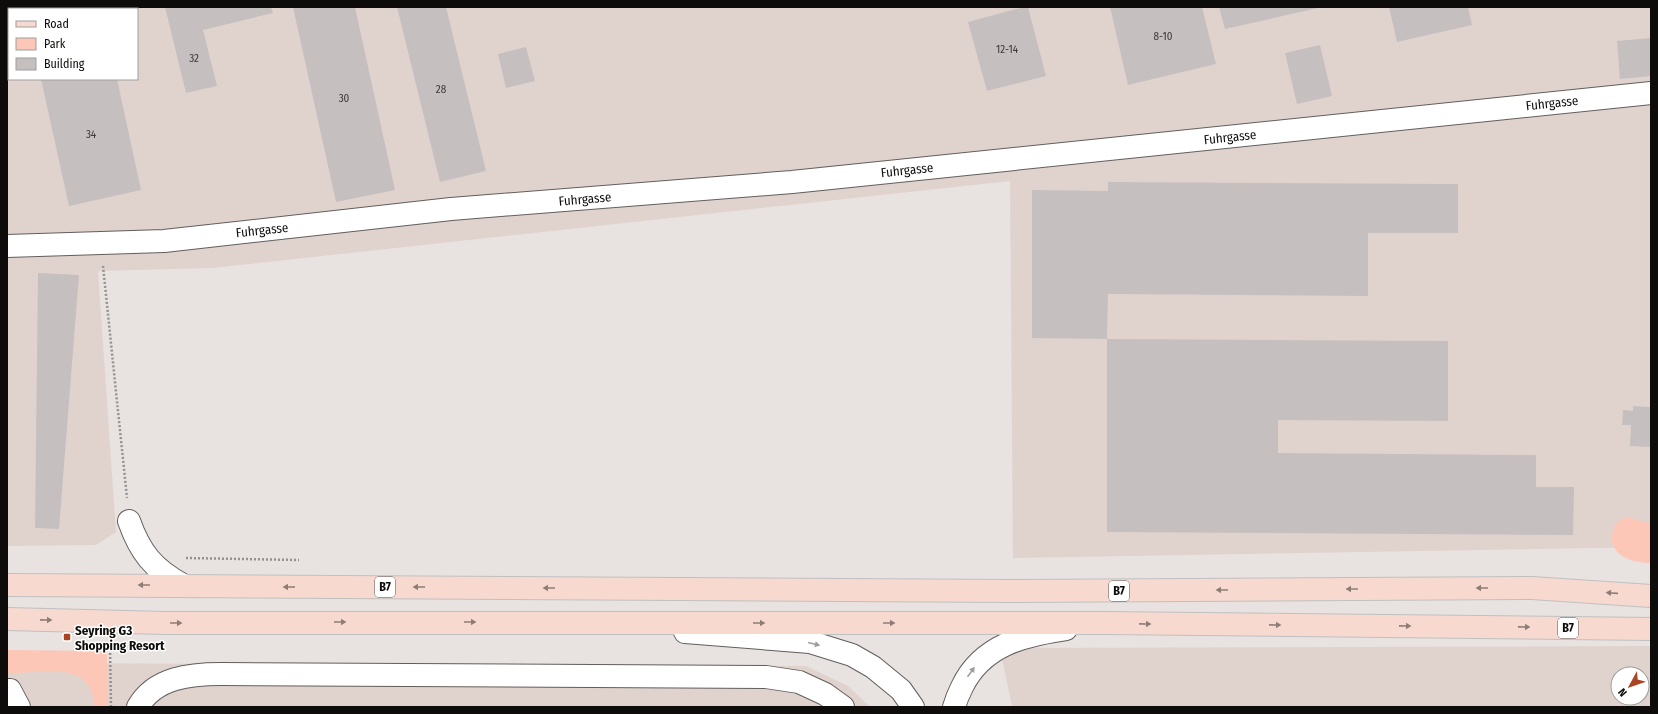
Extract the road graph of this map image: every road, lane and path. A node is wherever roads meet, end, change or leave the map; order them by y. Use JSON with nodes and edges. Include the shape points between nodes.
{"nodes":[{"id":1,"x":1651,"y":93,"type":"edge"},
{"id":2,"x":100,"y":242,"type":"junction"},
{"id":3,"x":7,"y":246,"type":"edge"},
{"id":4,"x":129,"y":521,"type":"joint"},
{"id":5,"x":7,"y":585,"type":"edge"},
{"id":6,"x":183,"y":585,"type":"junction"},
{"id":7,"x":1651,"y":596,"type":"edge"},
{"id":8,"x":7,"y":619,"type":"edge"},
{"id":9,"x":580,"y":623,"type":"junction"},
{"id":10,"x":1106,"y":623,"type":"junction"},
{"id":11,"x":1651,"y":629,"type":"edge"},
{"id":12,"x":7,"y":690,"type":"edge"},
{"id":13,"x":19,"y":707,"type":"edge"},
{"id":14,"x":138,"y":707,"type":"edge"},
{"id":15,"x":843,"y":707,"type":"edge"},
{"id":16,"x":913,"y":707,"type":"edge"},
{"id":17,"x":954,"y":707,"type":"edge"}],
"edges":[{"from":1,"to":2,"type":"street","name":"Fuhrgasse","via":[[792,182],[451,209],[164,241]]},
{"from":2,"to":3,"type":"street","name":"Fuhrgasse"},
{"from":2,"to":4,"type":"path"},
{"from":4,"to":6,"type":"street","via":[[137,542],[148,558],[167,577]]},
{"from":6,"to":5,"type":"main road","number":"B7","one_way":true},
{"from":7,"to":6,"type":"main road","number":"B7","one_way":true,"via":[[1532,588],[1014,592]]},
{"from":8,"to":9,"type":"main road","number":"B7","one_way":true,"via":[[166,623]]},
{"from":9,"to":10,"type":"main road","number":"B7","one_way":true},
{"from":9,"to":16,"type":"street","one_way":true,"via":[[810,642],[852,655],[873,667],[901,690]]},
{"from":10,"to":11,"type":"main road","number":"B7","one_way":true},
{"from":17,"to":10,"type":"street","one_way":true,"via":[[966,679],[976,664],[991,651],[1009,641],[1040,633]]},
{"from":12,"to":13,"type":"street","via":[[10,690]]},
{"from":14,"to":15,"type":"street","via":[[149,694],[172,680],[187,675],[222,674],[766,677],[799,682],[825,694]]}]}
